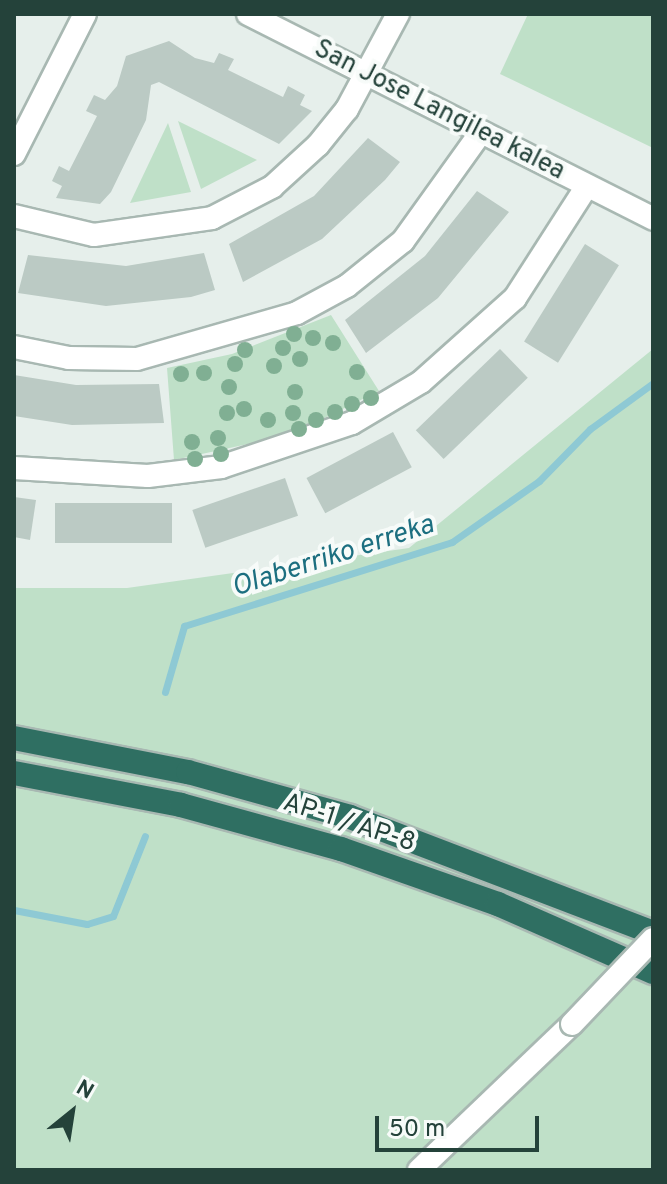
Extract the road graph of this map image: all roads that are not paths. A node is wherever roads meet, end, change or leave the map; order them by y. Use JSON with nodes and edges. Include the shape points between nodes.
{"nodes":[{"id":1,"x":85,"y":14,"type":"edge"},
{"id":2,"x":248,"y":14,"type":"edge"},
{"id":3,"x":398,"y":14,"type":"edge"},
{"id":4,"x":366,"y":74,"type":"junction"},
{"id":5,"x":481,"y":132,"type":"junction"},
{"id":6,"x":14,"y":154,"type":"edge"},
{"id":7,"x":587,"y":186,"type":"junction"},
{"id":8,"x":14,"y":216,"type":"edge"},
{"id":9,"x":653,"y":219,"type":"edge"},
{"id":10,"x":14,"y":347,"type":"edge"},
{"id":11,"x":14,"y":468,"type":"edge"},
{"id":12,"x":14,"y":738,"type":"edge"},
{"id":13,"x":14,"y":773,"type":"edge"},
{"id":14,"x":653,"y":936,"type":"edge"},
{"id":15,"x":653,"y":972,"type":"edge"},
{"id":16,"x":419,"y":1170,"type":"edge"}],
"edges":[{"from":1,"to":6,"type":"street"},
{"from":2,"to":4,"type":"street","name":"San Jose Langilea kalea"},
{"from":3,"to":4,"type":"street"},
{"from":4,"to":5,"type":"street","name":"San Jose Langilea kalea"},
{"from":4,"to":8,"type":"street","via":[[318,145],[272,187],[212,218],[94,235]]},
{"from":5,"to":7,"type":"street","name":"San Jose Langilea kalea"},
{"from":5,"to":10,"type":"street","via":[[403,241],[347,286],[297,313],[137,359],[69,358]]},
{"from":7,"to":9,"type":"street","name":"San Jose Langilea kalea"},
{"from":7,"to":11,"type":"street","via":[[515,298],[421,382],[352,423],[221,467],[121,476]]},
{"from":12,"to":14,"type":"highway","name":"AP-1 / AP-8","via":[[188,772],[350,817]]},
{"from":13,"to":15,"type":"highway","name":"AP-1 / AP-8","via":[[181,805],[341,849],[498,904]]},
{"from":14,"to":16,"type":"street","bridge":true,"via":[[572,1024]]}]}
